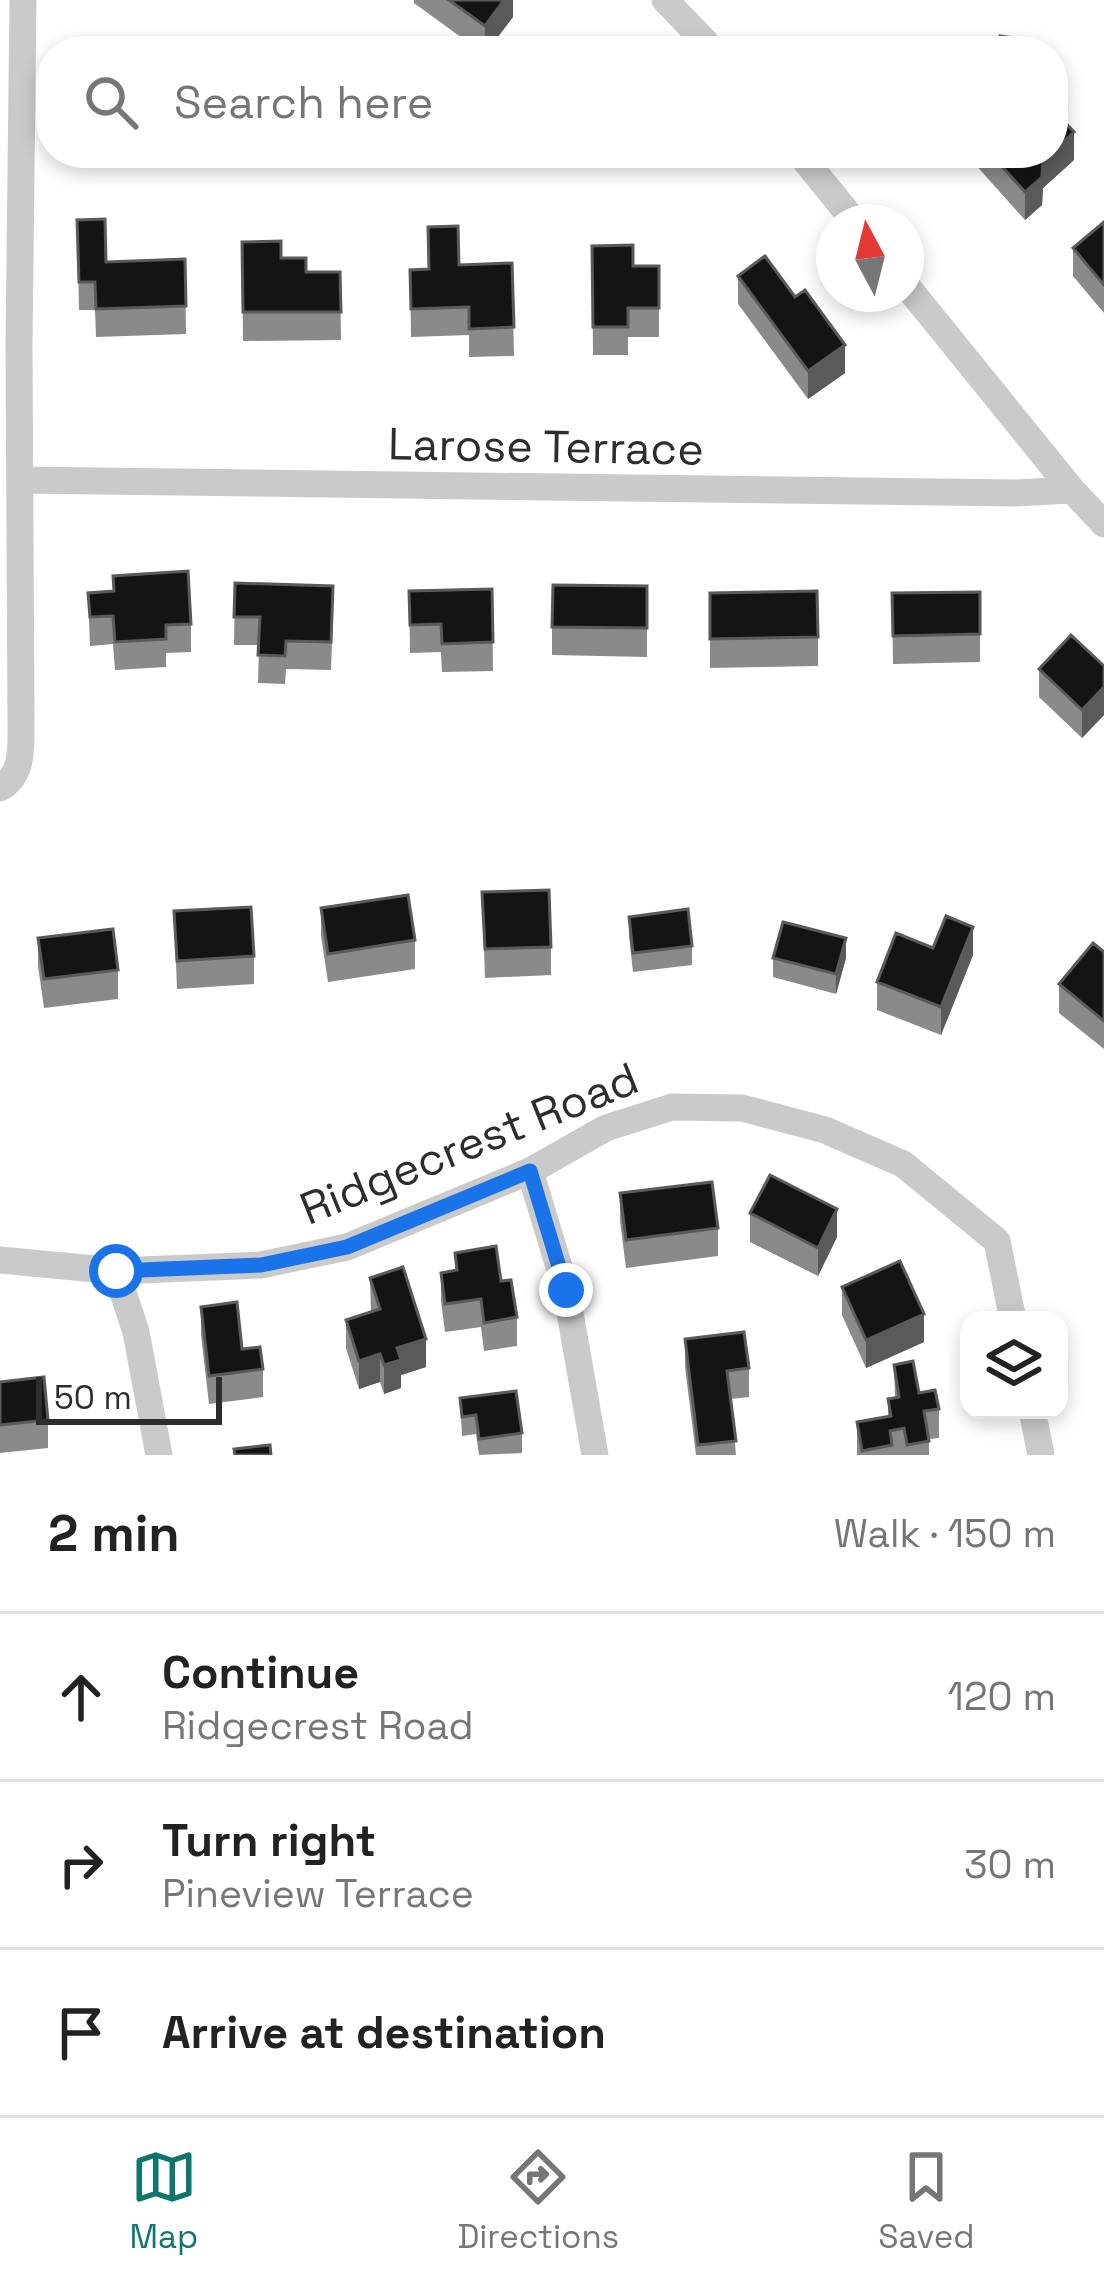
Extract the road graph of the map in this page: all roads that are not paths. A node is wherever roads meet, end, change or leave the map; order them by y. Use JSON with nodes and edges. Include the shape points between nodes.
{"nodes":[{"id":1,"x":23,"y":0,"type":"edge"},
{"id":2,"x":665,"y":0,"type":"edge"},
{"id":3,"x":700,"y":36,"type":"edge"},
{"id":4,"x":811,"y":168,"type":"edge"},
{"id":5,"x":840,"y":204,"type":"edge"},
{"id":6,"x":924,"y":307,"type":"edge"},
{"id":7,"x":20,"y":481,"type":"junction"},
{"id":8,"x":1072,"y":490,"type":"junction"},
{"id":9,"x":1104,"y":524,"type":"edge"},
{"id":10,"x":0,"y":788,"type":"edge"},
{"id":11,"x":530,"y":1171,"type":"junction"},
{"id":12,"x":0,"y":1260,"type":"edge"},
{"id":13,"x":116,"y":1271,"type":"junction"},
{"id":14,"x":1011,"y":1311,"type":"edge"},
{"id":15,"x":1034,"y":1419,"type":"edge"},
{"id":16,"x":159,"y":1455,"type":"edge"},
{"id":17,"x":595,"y":1455,"type":"edge"},
{"id":18,"x":1041,"y":1455,"type":"edge"}],
"edges":[{"from":1,"to":7,"type":"street"},
{"from":2,"to":3,"type":"street"},
{"from":4,"to":5,"type":"street"},
{"from":6,"to":8,"type":"street"},
{"from":7,"to":8,"type":"street","name":"Larose Terrace"},
{"from":7,"to":10,"type":"street","via":[[20,759]]},
{"from":8,"to":9,"type":"street"},
{"from":11,"to":13,"type":"street","name":"Ridgecrest Road","via":[[347,1247],[261,1265]]},
{"from":11,"to":14,"type":"street","name":"Ridgecrest Road","via":[[606,1128],[672,1107],[742,1108],[825,1130],[902,1164],[997,1240]]},
{"from":11,"to":17,"type":"street","via":[[566,1290]]},
{"from":12,"to":13,"type":"street","name":"Ridgecrest Road"},
{"from":13,"to":16,"type":"street"},
{"from":15,"to":18,"type":"street"}]}
